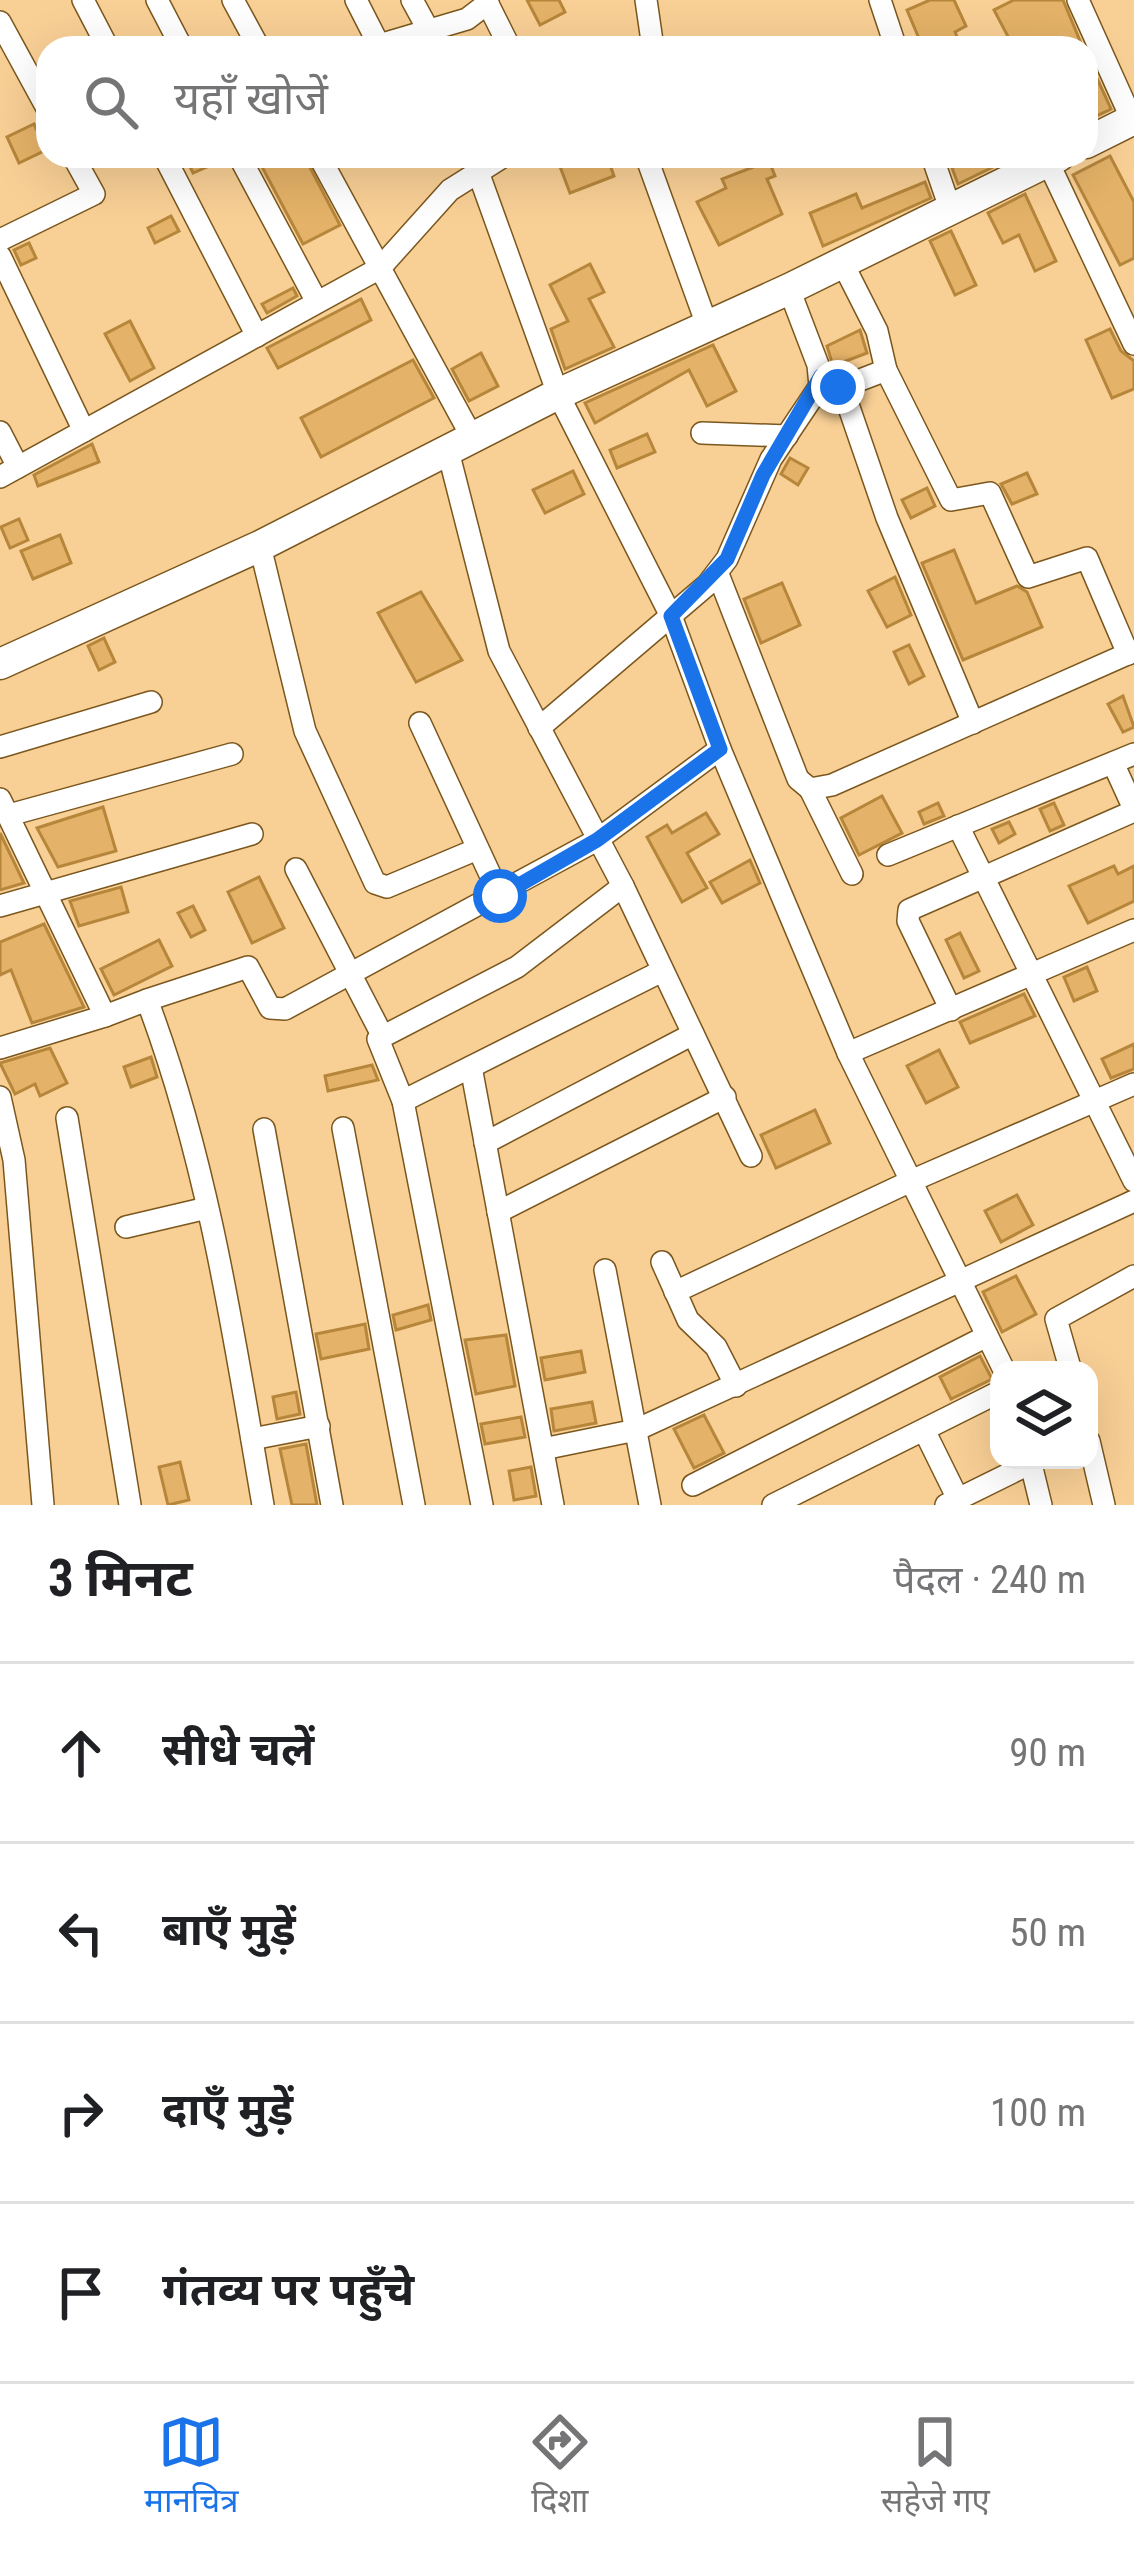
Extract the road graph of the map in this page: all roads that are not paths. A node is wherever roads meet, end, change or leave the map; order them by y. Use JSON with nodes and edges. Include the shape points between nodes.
{"nodes":[{"id":1,"x":83,"y":0,"type":"edge"},
{"id":2,"x":157,"y":0,"type":"edge"},
{"id":3,"x":233,"y":0,"type":"edge"},
{"id":4,"x":356,"y":0,"type":"edge"},
{"id":5,"x":412,"y":0,"type":"edge"},
{"id":6,"x":646,"y":0,"type":"edge"},
{"id":7,"x":880,"y":0,"type":"edge"},
{"id":8,"x":1078,"y":0,"type":"edge"},
{"id":9,"x":487,"y":1,"type":"edge"},
{"id":10,"x":0,"y":22,"type":"edge"},
{"id":11,"x":430,"y":33,"type":"junction"},
{"id":12,"x":102,"y":36,"type":"edge"},
{"id":13,"x":176,"y":36,"type":"edge"},
{"id":14,"x":253,"y":36,"type":"edge"},
{"id":15,"x":374,"y":36,"type":"edge"},
{"id":16,"x":417,"y":36,"type":"edge"},
{"id":17,"x":504,"y":36,"type":"edge"},
{"id":18,"x":651,"y":36,"type":"edge"},
{"id":19,"x":892,"y":36,"type":"edge"},
{"id":20,"x":1095,"y":36,"type":"edge"},
{"id":21,"x":1098,"y":43,"type":"edge"},
{"id":22,"x":36,"y":88,"type":"edge"},
{"id":23,"x":1133,"y":119,"type":"edge"},
{"id":24,"x":1098,"y":136,"type":"edge"},
{"id":25,"x":80,"y":168,"type":"edge"},
{"id":26,"x":170,"y":168,"type":"edge"},
{"id":27,"x":245,"y":168,"type":"edge"},
{"id":28,"x":326,"y":168,"type":"edge"},
{"id":29,"x":650,"y":168,"type":"edge"},
{"id":30,"x":936,"y":168,"type":"edge"},
{"id":31,"x":1034,"y":168,"type":"edge"},
{"id":32,"x":1057,"y":168,"type":"edge"},
{"id":33,"x":477,"y":169,"type":"joint"},
{"id":34,"x":950,"y":208,"type":"junction"},
{"id":35,"x":0,"y":240,"type":"edge"},
{"id":36,"x":0,"y":256,"type":"edge"},
{"id":37,"x":842,"y":262,"type":"junction"},
{"id":38,"x":380,"y":268,"type":"junction"},
{"id":39,"x":789,"y":290,"type":"junction"},
{"id":40,"x":317,"y":302,"type":"junction"},
{"id":41,"x":707,"y":326,"type":"junction"},
{"id":42,"x":257,"y":336,"type":"junction"},
{"id":43,"x":1134,"y":344,"type":"edge"},
{"id":44,"x":886,"y":370,"type":"junction"},
{"id":45,"x":832,"y":382,"type":"junction"},
{"id":46,"x":558,"y":394,"type":"junction"},
{"id":47,"x":84,"y":431,"type":"junction"},
{"id":48,"x":0,"y":432,"type":"edge"},
{"id":49,"x":702,"y":434,"type":"dead end"},
{"id":50,"x":787,"y":436,"type":"junction"},
{"id":51,"x":461,"y":445,"type":"junction"},
{"id":52,"x":9,"y":472,"type":"edge"},
{"id":53,"x":260,"y":546,"type":"junction"},
{"id":54,"x":718,"y":574,"type":"junction"},
{"id":55,"x":671,"y":616,"type":"junction"},
{"id":56,"x":1131,"y":653,"type":"edge"},
{"id":57,"x":0,"y":664,"type":"edge"},
{"id":58,"x":152,"y":702,"type":"dead end"},
{"id":59,"x":420,"y":723,"type":"dead end"},
{"id":60,"x":973,"y":723,"type":"junction"},
{"id":61,"x":539,"y":728,"type":"junction"},
{"id":62,"x":0,"y":747,"type":"edge"},
{"id":63,"x":720,"y":749,"type":"junction"},
{"id":64,"x":232,"y":754,"type":"dead end"},
{"id":65,"x":1124,"y":759,"type":"edge"},
{"id":66,"x":810,"y":789,"type":"junction"},
{"id":67,"x":4,"y":807,"type":"edge"},
{"id":68,"x":1134,"y":810,"type":"edge"},
{"id":69,"x":958,"y":826,"type":"junction"},
{"id":70,"x":252,"y":834,"type":"dead end"},
{"id":71,"x":597,"y":840,"type":"junction"},
{"id":72,"x":475,"y":850,"type":"junction"},
{"id":73,"x":888,"y":855,"type":"dead end"},
{"id":74,"x":296,"y":869,"type":"dead end"},
{"id":75,"x":852,"y":874,"type":"dead end"},
{"id":76,"x":984,"y":877,"type":"junction"},
{"id":77,"x":623,"y":886,"type":"junction"},
{"id":78,"x":48,"y":892,"type":"junction"},
{"id":79,"x":500,"y":896,"type":"junction"},
{"id":80,"x":0,"y":906,"type":"edge"},
{"id":81,"x":1134,"y":930,"type":"edge"},
{"id":82,"x":662,"y":971,"type":"junction"},
{"id":83,"x":352,"y":974,"type":"junction"},
{"id":84,"x":1033,"y":975,"type":"junction"},
{"id":85,"x":147,"y":1000,"type":"junction"},
{"id":86,"x":951,"y":1010,"type":"junction"},
{"id":87,"x":105,"y":1016,"type":"junction"},
{"id":88,"x":693,"y":1034,"type":"junction"},
{"id":89,"x":382,"y":1035,"type":"junction"},
{"id":90,"x":0,"y":1048,"type":"edge"},
{"id":91,"x":848,"y":1053,"type":"junction"},
{"id":92,"x":471,"y":1067,"type":"junction"},
{"id":93,"x":1134,"y":1084,"type":"edge"},
{"id":94,"x":0,"y":1097,"type":"edge"},
{"id":95,"x":725,"y":1097,"type":"junction"},
{"id":96,"x":1096,"y":1100,"type":"junction"},
{"id":97,"x":404,"y":1101,"type":"junction"},
{"id":98,"x":67,"y":1118,"type":"dead end"},
{"id":99,"x":343,"y":1128,"type":"dead end"},
{"id":100,"x":264,"y":1129,"type":"dead end"},
{"id":101,"x":485,"y":1143,"type":"junction"},
{"id":102,"x":751,"y":1156,"type":"dead end"},
{"id":103,"x":911,"y":1181,"type":"junction"},
{"id":104,"x":1134,"y":1181,"type":"edge"},
{"id":105,"x":1134,"y":1201,"type":"edge"},
{"id":106,"x":207,"y":1208,"type":"junction"},
{"id":107,"x":498,"y":1212,"type":"junction"},
{"id":108,"x":126,"y":1227,"type":"dead end"},
{"id":109,"x":662,"y":1262,"type":"dead end"},
{"id":110,"x":605,"y":1270,"type":"dead end"},
{"id":111,"x":1134,"y":1276,"type":"edge"},
{"id":112,"x":957,"y":1280,"type":"junction"},
{"id":113,"x":675,"y":1292,"type":"junction"},
{"id":114,"x":987,"y":1336,"type":"junction"},
{"id":115,"x":1000,"y":1361,"type":"edge"},
{"id":116,"x":1062,"y":1361,"type":"edge"},
{"id":117,"x":736,"y":1386,"type":"junction"},
{"id":118,"x":990,"y":1397,"type":"edge"},
{"id":119,"x":319,"y":1426,"type":"junction"},
{"id":120,"x":636,"y":1430,"type":"junction"},
{"id":121,"x":924,"y":1430,"type":"junction"},
{"id":122,"x":252,"y":1439,"type":"junction"},
{"id":123,"x":543,"y":1449,"type":"junction"},
{"id":124,"x":1015,"y":1469,"type":"edge"},
{"id":125,"x":1032,"y":1469,"type":"edge"},
{"id":126,"x":1095,"y":1469,"type":"edge"},
{"id":127,"x":693,"y":1485,"type":"dead end"},
{"id":128,"x":952,"y":1502,"type":"edge"},
{"id":129,"x":43,"y":1505,"type":"edge"},
{"id":130,"x":130,"y":1505,"type":"edge"},
{"id":131,"x":263,"y":1505,"type":"edge"},
{"id":132,"x":332,"y":1505,"type":"edge"},
{"id":133,"x":414,"y":1505,"type":"edge"},
{"id":134,"x":482,"y":1505,"type":"edge"},
{"id":135,"x":553,"y":1505,"type":"edge"},
{"id":136,"x":650,"y":1505,"type":"edge"},
{"id":137,"x":773,"y":1505,"type":"edge"},
{"id":138,"x":1041,"y":1505,"type":"edge"},
{"id":139,"x":1104,"y":1505,"type":"edge"}],
"edges":[{"from":1,"to":12,"type":"street"},
{"from":2,"to":13,"type":"street"},
{"from":3,"to":14,"type":"street"},
{"from":4,"to":15,"type":"street"},
{"from":5,"to":11,"type":"street"},
{"from":6,"to":18,"type":"street"},
{"from":7,"to":19,"type":"street"},
{"from":8,"to":20,"type":"street"},
{"from":9,"to":11,"type":"street"},
{"from":9,"to":17,"type":"street"},
{"from":10,"to":22,"type":"street"},
{"from":11,"to":16,"type":"street"},
{"from":21,"to":23,"type":"street"},
{"from":23,"to":24,"type":"street"},
{"from":25,"to":35,"type":"street","via":[[94,194]]},
{"from":26,"to":42,"type":"street"},
{"from":27,"to":40,"type":"street"},
{"from":28,"to":38,"type":"street"},
{"from":29,"to":41,"type":"street"},
{"from":30,"to":34,"type":"street"},
{"from":31,"to":34,"type":"street"},
{"from":32,"to":43,"type":"street"},
{"from":33,"to":38,"type":"street"},
{"from":33,"to":46,"type":"street"},
{"from":34,"to":37,"type":"street"},
{"from":36,"to":47,"type":"street"},
{"from":37,"to":39,"type":"street"},
{"from":37,"to":44,"type":"street","via":[[877,331]]},
{"from":38,"to":40,"type":"street"},
{"from":38,"to":51,"type":"street"},
{"from":39,"to":41,"type":"street"},
{"from":39,"to":45,"type":"street"},
{"from":40,"to":42,"type":"street"},
{"from":41,"to":46,"type":"street"},
{"from":42,"to":47,"type":"street"},
{"from":44,"to":45,"type":"street"},
{"from":44,"to":56,"type":"street","via":[[951,500],[990,493],[1028,577],[1087,558]]},
{"from":45,"to":50,"type":"street"},
{"from":45,"to":60,"type":"street"},
{"from":46,"to":51,"type":"street"},
{"from":46,"to":55,"type":"street"},
{"from":47,"to":52,"type":"street"},
{"from":48,"to":52,"type":"street"},
{"from":49,"to":50,"type":"street"},
{"from":50,"to":54,"type":"street"},
{"from":51,"to":53,"type":"street"},
{"from":51,"to":61,"type":"street","via":[[484,608]]},
{"from":53,"to":57,"type":"street"},
{"from":53,"to":72,"type":"street","via":[[305,730],[375,883],[387,887]]},
{"from":54,"to":55,"type":"street"},
{"from":54,"to":66,"type":"street","via":[[798,779]]},
{"from":55,"to":61,"type":"street"},
{"from":55,"to":63,"type":"street"},
{"from":56,"to":60,"type":"street"},
{"from":58,"to":62,"type":"street"},
{"from":59,"to":72,"type":"street"},
{"from":60,"to":66,"type":"street"},
{"from":61,"to":71,"type":"street"},
{"from":63,"to":71,"type":"street"},
{"from":63,"to":91,"type":"street"},
{"from":64,"to":67,"type":"street"},
{"from":65,"to":68,"type":"street"},
{"from":65,"to":69,"type":"street"},
{"from":66,"to":75,"type":"street"},
{"from":67,"to":78,"type":"street"},
{"from":68,"to":76,"type":"street"},
{"from":69,"to":73,"type":"street"},
{"from":69,"to":76,"type":"street"},
{"from":70,"to":78,"type":"street"},
{"from":71,"to":77,"type":"street"},
{"from":71,"to":79,"type":"street"},
{"from":72,"to":79,"type":"street"},
{"from":74,"to":83,"type":"street"},
{"from":76,"to":84,"type":"street"},
{"from":76,"to":86,"type":"street","via":[[905,915]]},
{"from":77,"to":82,"type":"street"},
{"from":77,"to":89,"type":"street","via":[[517,967]]},
{"from":78,"to":80,"type":"street"},
{"from":78,"to":87,"type":"street"},
{"from":79,"to":83,"type":"street"},
{"from":81,"to":84,"type":"street"},
{"from":82,"to":88,"type":"street"},
{"from":82,"to":92,"type":"street"},
{"from":83,"to":85,"type":"street","via":[[277,1011],[248,967]]},
{"from":83,"to":89,"type":"street"},
{"from":84,"to":86,"type":"street"},
{"from":84,"to":96,"type":"street"},
{"from":85,"to":87,"type":"street"},
{"from":85,"to":106,"type":"street","via":[[170,1058]]},
{"from":86,"to":91,"type":"street"},
{"from":87,"to":90,"type":"street"},
{"from":88,"to":95,"type":"street"},
{"from":88,"to":101,"type":"street"},
{"from":89,"to":97,"type":"street"},
{"from":91,"to":103,"type":"street"},
{"from":92,"to":97,"type":"street"},
{"from":92,"to":101,"type":"street"},
{"from":93,"to":96,"type":"street"},
{"from":94,"to":129,"type":"street","via":[[14,1160]]},
{"from":95,"to":102,"type":"street"},
{"from":95,"to":107,"type":"street"},
{"from":96,"to":103,"type":"street"},
{"from":96,"to":104,"type":"street"},
{"from":97,"to":134,"type":"street"},
{"from":98,"to":130,"type":"street"},
{"from":99,"to":133,"type":"street"},
{"from":100,"to":119,"type":"street"},
{"from":101,"to":107,"type":"street"},
{"from":103,"to":112,"type":"street"},
{"from":103,"to":113,"type":"street"},
{"from":105,"to":112,"type":"street"},
{"from":106,"to":108,"type":"street"},
{"from":106,"to":122,"type":"street"},
{"from":107,"to":123,"type":"street"},
{"from":109,"to":113,"type":"street"},
{"from":110,"to":120,"type":"street"},
{"from":111,"to":116,"type":"street","via":[[1056,1318]]},
{"from":112,"to":114,"type":"street"},
{"from":112,"to":117,"type":"street"},
{"from":113,"to":117,"type":"street"},
{"from":114,"to":115,"type":"street"},
{"from":114,"to":127,"type":"street"},
{"from":117,"to":120,"type":"street"},
{"from":118,"to":121,"type":"street"},
{"from":119,"to":122,"type":"street"},
{"from":119,"to":132,"type":"street"},
{"from":120,"to":123,"type":"street"},
{"from":120,"to":136,"type":"street"},
{"from":121,"to":128,"type":"street"},
{"from":121,"to":137,"type":"street"},
{"from":122,"to":131,"type":"street"},
{"from":123,"to":135,"type":"street"},
{"from":124,"to":128,"type":"street"},
{"from":125,"to":138,"type":"street"},
{"from":126,"to":139,"type":"street"}]}
